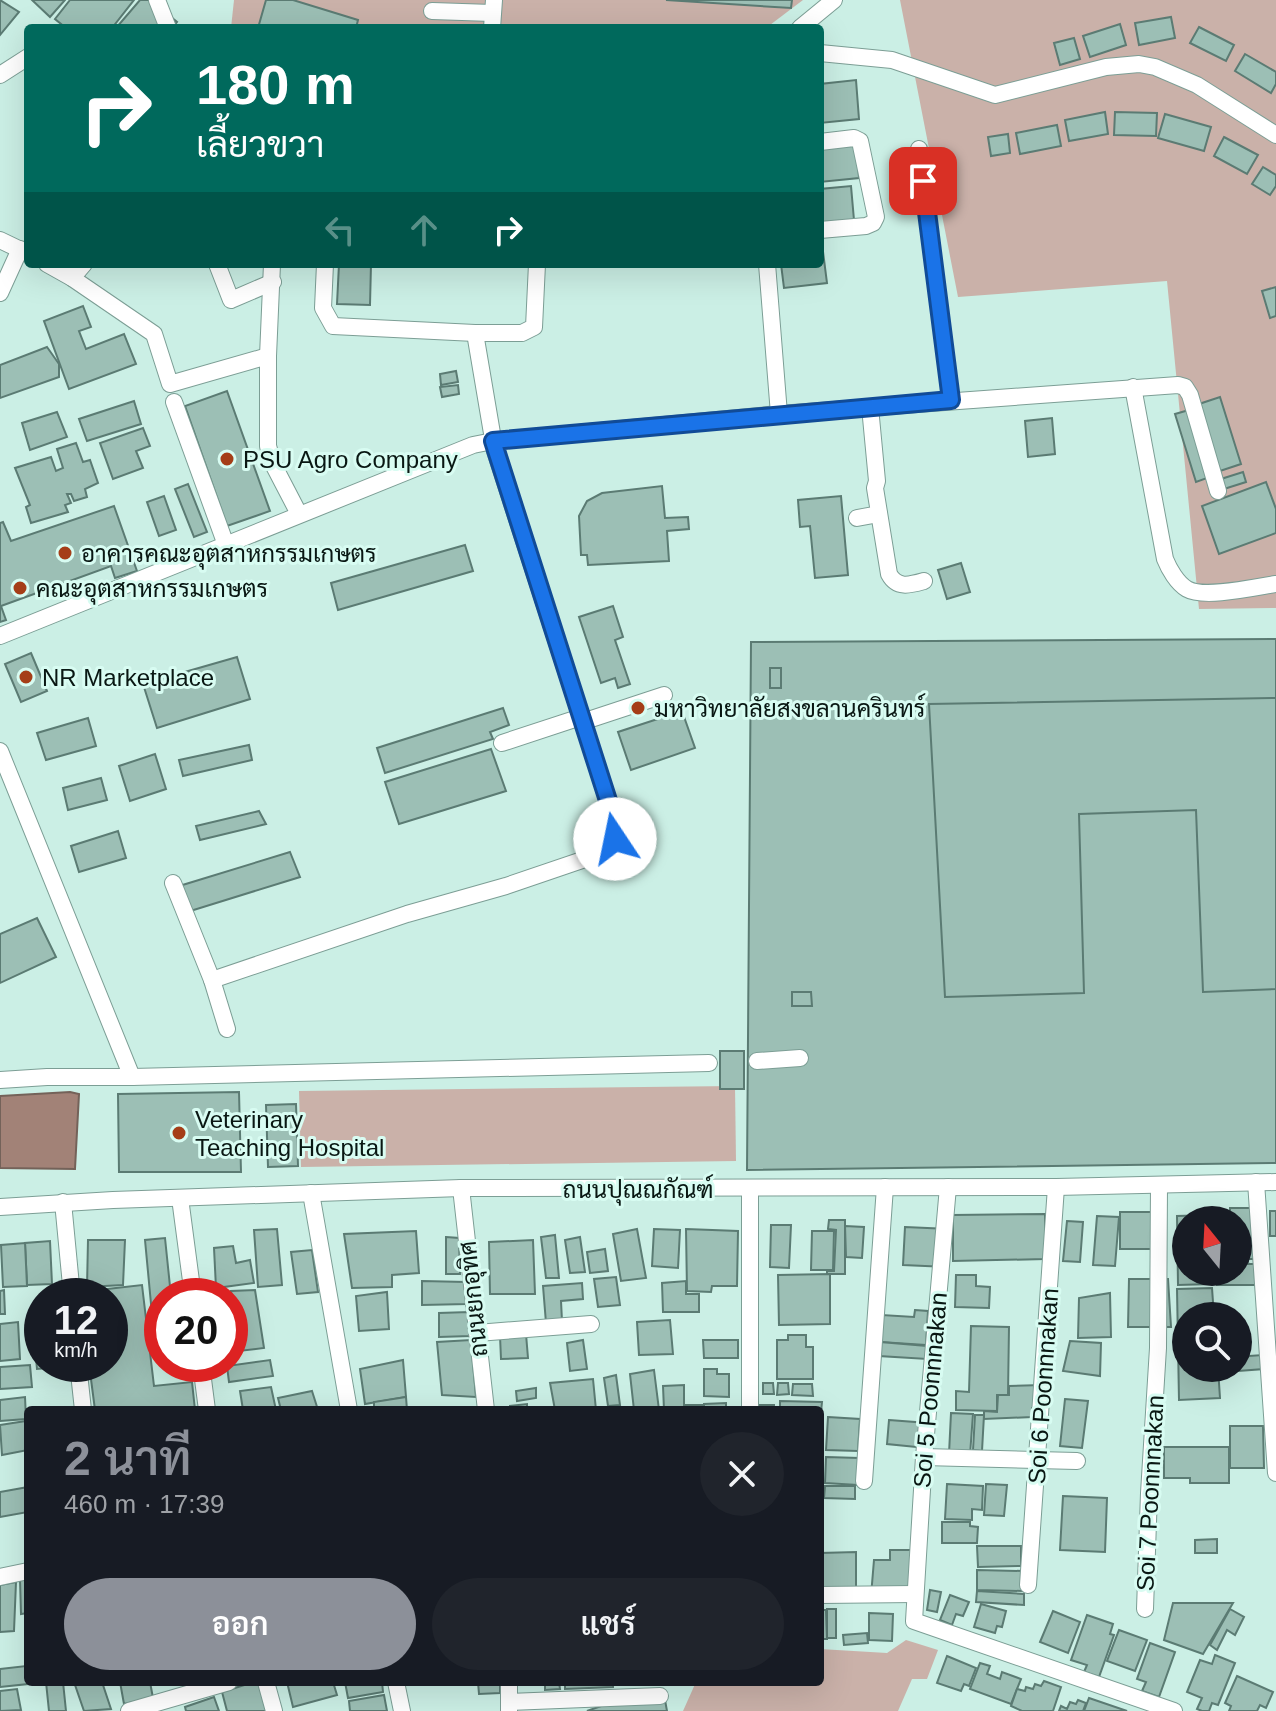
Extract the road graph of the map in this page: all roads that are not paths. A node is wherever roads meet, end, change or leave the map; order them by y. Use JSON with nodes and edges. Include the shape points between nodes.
{"nodes":[{"id":1,"x":157,"y":0,"type":"edge"},
{"id":2,"x":834,"y":0,"type":"edge"},
{"id":3,"x":432,"y":11,"type":"dead end"},
{"id":4,"x":493,"y":14,"type":"edge"},
{"id":5,"x":166,"y":24,"type":"edge"},
{"id":6,"x":805,"y":24,"type":"edge"},
{"id":7,"x":824,"y":53,"type":"edge"},
{"id":8,"x":24,"y":60,"type":"edge"},
{"id":9,"x":0,"y":75,"type":"edge"},
{"id":10,"x":1276,"y":135,"type":"edge"},
{"id":11,"x":824,"y":142,"type":"edge"},
{"id":12,"x":919,"y":149,"type":"dead end"},
{"id":13,"x":824,"y":230,"type":"edge"},
{"id":14,"x":0,"y":240,"type":"edge"},
{"id":15,"x":24,"y":252,"type":"edge"},
{"id":16,"x":54,"y":268,"type":"edge"},
{"id":17,"x":81,"y":268,"type":"edge"},
{"id":18,"x":219,"y":268,"type":"edge"},
{"id":19,"x":272,"y":268,"type":"edge"},
{"id":20,"x":325,"y":268,"type":"edge"},
{"id":21,"x":537,"y":268,"type":"edge"},
{"id":22,"x":767,"y":268,"type":"edge"},
{"id":23,"x":72,"y":278,"type":"junction"},
{"id":24,"x":273,"y":282,"type":"junction"},
{"id":25,"x":0,"y":293,"type":"edge"},
{"id":26,"x":475,"y":333,"type":"junction"},
{"id":27,"x":268,"y":356,"type":"junction"},
{"id":28,"x":1133,"y":387,"type":"junction"},
{"id":29,"x":951,"y":400,"type":"junction"},
{"id":30,"x":174,"y":402,"type":"dead end"},
{"id":31,"x":870,"y":407,"type":"junction"},
{"id":32,"x":779,"y":414,"type":"junction"},
{"id":33,"x":493,"y":441,"type":"junction"},
{"id":34,"x":1218,"y":491,"type":"dead end"},
{"id":35,"x":299,"y":514,"type":"junction"},
{"id":36,"x":879,"y":514,"type":"junction"},
{"id":37,"x":857,"y":518,"type":"dead end"},
{"id":38,"x":226,"y":545,"type":"junction"},
{"id":39,"x":924,"y":581,"type":"dead end"},
{"id":40,"x":1276,"y":584,"type":"edge"},
{"id":41,"x":0,"y":636,"type":"edge"},
{"id":42,"x":664,"y":695,"type":"dead end"},
{"id":43,"x":582,"y":719,"type":"junction"},
{"id":44,"x":502,"y":743,"type":"dead end"},
{"id":45,"x":0,"y":751,"type":"edge"},
{"id":46,"x":173,"y":883,"type":"dead end"},
{"id":47,"x":212,"y":980,"type":"junction"},
{"id":48,"x":227,"y":1029,"type":"dead end"},
{"id":49,"x":800,"y":1058,"type":"dead end"},
{"id":50,"x":757,"y":1061,"type":"dead end"},
{"id":51,"x":709,"y":1063,"type":"dead end"},
{"id":52,"x":132,"y":1077,"type":"junction"},
{"id":53,"x":0,"y":1080,"type":"edge"},
{"id":54,"x":1256,"y":1182,"type":"junction"},
{"id":55,"x":1276,"y":1182,"type":"edge"},
{"id":56,"x":1159,"y":1185,"type":"junction"},
{"id":57,"x":885,"y":1187,"type":"junction"},
{"id":58,"x":948,"y":1187,"type":"junction"},
{"id":59,"x":1056,"y":1187,"type":"junction"},
{"id":60,"x":461,"y":1188,"type":"junction"},
{"id":61,"x":750,"y":1189,"type":"junction"},
{"id":62,"x":311,"y":1193,"type":"junction"},
{"id":63,"x":180,"y":1198,"type":"junction"},
{"id":64,"x":63,"y":1202,"type":"junction"},
{"id":65,"x":0,"y":1207,"type":"edge"},
{"id":66,"x":70,"y":1278,"type":"edge"},
{"id":67,"x":191,"y":1278,"type":"edge"},
{"id":68,"x":591,"y":1324,"type":"dead end"},
{"id":69,"x":477,"y":1333,"type":"junction"},
{"id":70,"x":80,"y":1382,"type":"edge"},
{"id":71,"x":203,"y":1382,"type":"edge"},
{"id":72,"x":83,"y":1406,"type":"edge"},
{"id":73,"x":206,"y":1406,"type":"edge"},
{"id":74,"x":348,"y":1406,"type":"edge"},
{"id":75,"x":486,"y":1406,"type":"edge"},
{"id":76,"x":750,"y":1406,"type":"edge"},
{"id":77,"x":924,"y":1457,"type":"junction"},
{"id":78,"x":1077,"y":1461,"type":"dead end"},
{"id":79,"x":1038,"y":1462,"type":"junction"},
{"id":80,"x":1276,"y":1473,"type":"edge"},
{"id":81,"x":864,"y":1481,"type":"dead end"},
{"id":82,"x":24,"y":1572,"type":"edge"},
{"id":83,"x":0,"y":1577,"type":"edge"},
{"id":84,"x":1028,"y":1585,"type":"dead end"},
{"id":85,"x":915,"y":1594,"type":"junction"},
{"id":86,"x":824,"y":1595,"type":"edge"},
{"id":87,"x":1145,"y":1609,"type":"dead end"},
{"id":88,"x":215,"y":1686,"type":"edge"},
{"id":89,"x":267,"y":1686,"type":"edge"},
{"id":90,"x":397,"y":1686,"type":"edge"},
{"id":91,"x":509,"y":1686,"type":"edge"},
{"id":92,"x":660,"y":1696,"type":"dead end"},
{"id":93,"x":509,"y":1707,"type":"edge"},
{"id":94,"x":129,"y":1711,"type":"edge"},
{"id":95,"x":274,"y":1711,"type":"edge"},
{"id":96,"x":402,"y":1711,"type":"edge"},
{"id":97,"x":1174,"y":1711,"type":"edge"}],
"edges":[{"from":1,"to":5,"type":"street"},
{"from":2,"to":6,"type":"street"},
{"from":3,"to":4,"type":"street"},
{"from":7,"to":10,"type":"street","via":[[892,60],[995,95],[1106,67],[1139,64],[1197,85]]},
{"from":8,"to":9,"type":"street"},
{"from":11,"to":13,"type":"street","via":[[860,141],[876,217],[861,227]]},
{"from":12,"to":29,"type":"street"},
{"from":14,"to":15,"type":"street"},
{"from":15,"to":25,"type":"street"},
{"from":16,"to":23,"type":"street"},
{"from":17,"to":23,"type":"street"},
{"from":18,"to":24,"type":"street","via":[[231,300]]},
{"from":19,"to":24,"type":"street"},
{"from":20,"to":26,"type":"street","via":[[323,308],[336,327]]},
{"from":21,"to":26,"type":"street","via":[[534,327],[522,333]]},
{"from":22,"to":32,"type":"street"},
{"from":23,"to":27,"type":"street","via":[[154,334],[170,384]]},
{"from":24,"to":27,"type":"street"},
{"from":26,"to":33,"type":"street"},
{"from":27,"to":35,"type":"street","via":[[270,455]]},
{"from":28,"to":29,"type":"street"},
{"from":28,"to":34,"type":"street","via":[[1187,389]]},
{"from":28,"to":40,"type":"street","via":[[1166,562],[1176,578],[1186,589],[1200,593]]},
{"from":29,"to":31,"type":"street"},
{"from":30,"to":38,"type":"street"},
{"from":31,"to":32,"type":"street"},
{"from":31,"to":36,"type":"street"},
{"from":32,"to":33,"type":"street"},
{"from":33,"to":35,"type":"street"},
{"from":33,"to":43,"type":"street"},
{"from":35,"to":38,"type":"street"},
{"from":36,"to":37,"type":"street"},
{"from":36,"to":39,"type":"street","via":[[891,578],[901,585]]},
{"from":38,"to":41,"type":"street"},
{"from":42,"to":43,"type":"street"},
{"from":43,"to":44,"type":"street"},
{"from":43,"to":47,"type":"street","via":[[616,827],[615,839],[605,850]]},
{"from":45,"to":52,"type":"street"},
{"from":46,"to":47,"type":"street"},
{"from":47,"to":48,"type":"street"},
{"from":49,"to":50,"type":"street"},
{"from":51,"to":52,"type":"street"},
{"from":52,"to":53,"type":"street"},
{"from":54,"to":55,"type":"street","name":"ถนนปุณณกัณฑ์"},
{"from":54,"to":56,"type":"street","name":"ถนนปุณณกัณฑ์"},
{"from":54,"to":80,"type":"street"},
{"from":56,"to":59,"type":"street","name":"ถนนปุณณกัณฑ์"},
{"from":56,"to":87,"type":"street","name":"Soi 7 Poonnnakan","via":[[1158,1348]]},
{"from":57,"to":58,"type":"street","name":"ถนนปุณณกัณฑ์"},
{"from":57,"to":61,"type":"street","name":"ถนนปุณณกัณฑ์"},
{"from":57,"to":81,"type":"street"},
{"from":58,"to":59,"type":"street","name":"ถนนปุณณกัณฑ์"},
{"from":58,"to":77,"type":"street","name":"Soi 5 Poonnnakan"},
{"from":59,"to":79,"type":"street","name":"Soi 6 Poonnnakan"},
{"from":60,"to":61,"type":"street","name":"ถนนปุณณกัณฑ์"},
{"from":60,"to":62,"type":"street","name":"ถนนปุณณกัณฑ์"},
{"from":60,"to":69,"type":"street","name":"ถนนยกอุทิศ"},
{"from":61,"to":76,"type":"street"},
{"from":62,"to":63,"type":"street","name":"ถนนปุณณกัณฑ์"},
{"from":62,"to":74,"type":"street"},
{"from":63,"to":64,"type":"street","name":"ถนนปุณณกัณฑ์"},
{"from":63,"to":67,"type":"street"},
{"from":64,"to":65,"type":"street","name":"ถนนปุณณกัณฑ์"},
{"from":64,"to":66,"type":"street"},
{"from":68,"to":69,"type":"street"},
{"from":69,"to":75,"type":"street","name":"ถนนยกอุทิศ"},
{"from":70,"to":72,"type":"street"},
{"from":71,"to":73,"type":"street"},
{"from":77,"to":79,"type":"street"},
{"from":77,"to":85,"type":"street","name":"Soi 5 Poonnnakan"},
{"from":78,"to":79,"type":"street"},
{"from":79,"to":84,"type":"street","name":"Soi 6 Poonnnakan"},
{"from":82,"to":83,"type":"street"},
{"from":85,"to":86,"type":"street"},
{"from":85,"to":97,"type":"street","via":[[914,1621]]},
{"from":88,"to":94,"type":"street"},
{"from":89,"to":95,"type":"street"},
{"from":90,"to":96,"type":"street"},
{"from":91,"to":93,"type":"street"},
{"from":92,"to":93,"type":"street"}]}
